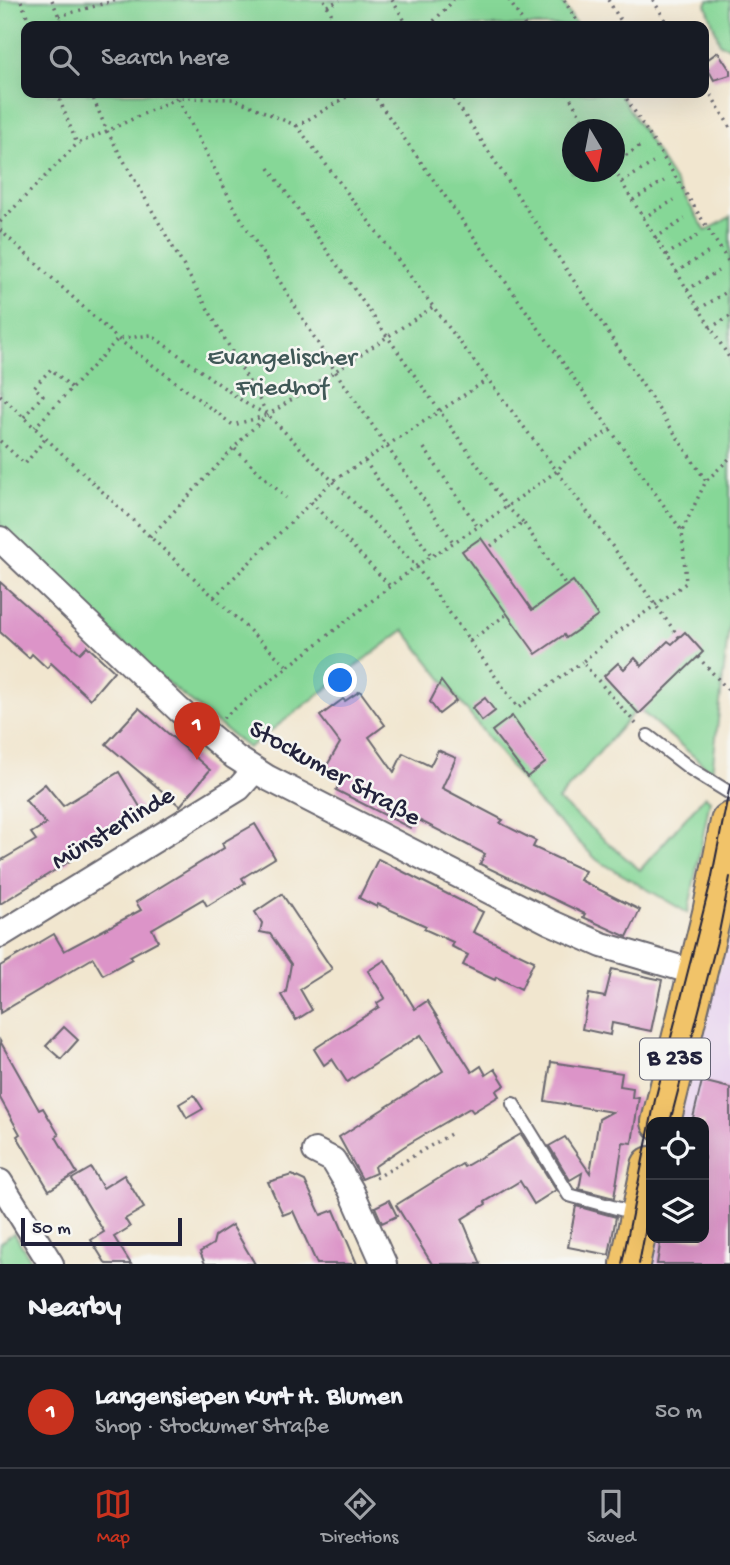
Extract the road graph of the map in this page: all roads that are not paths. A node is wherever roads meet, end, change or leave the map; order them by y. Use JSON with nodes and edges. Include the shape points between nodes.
{"nodes":[{"id":1,"x":0,"y":539,"type":"edge"},
{"id":2,"x":648,"y":736,"type":"road end"},
{"id":3,"x":255,"y":770,"type":"junction"},
{"id":4,"x":730,"y":793,"type":"edge"},
{"id":5,"x":730,"y":821,"type":"edge"},
{"id":6,"x":721,"y":913,"type":"edge"},
{"id":7,"x":0,"y":934,"type":"edge"},
{"id":8,"x":697,"y":973,"type":"junction"},
{"id":9,"x":513,"y":1104,"type":"dead end"},
{"id":10,"x":662,"y":1117,"type":"edge"},
{"id":11,"x":315,"y":1151,"type":"dead end"},
{"id":12,"x":648,"y":1180,"type":"edge"},
{"id":13,"x":0,"y":1182,"type":"edge"},
{"id":14,"x":640,"y":1215,"type":"junction"},
{"id":15,"x":51,"y":1264,"type":"edge"},
{"id":16,"x":384,"y":1264,"type":"edge"},
{"id":17,"x":630,"y":1264,"type":"edge"}],
"edges":[{"from":1,"to":3,"type":"street","name":"Stockumer Straße","via":[[144,678]]},
{"from":2,"to":4,"type":"lane"},
{"from":3,"to":7,"type":"street","name":"Münsterlinde","via":[[240,788]]},
{"from":3,"to":8,"type":"street","name":"Stockumer Straße","via":[[550,922],[619,952]]},
{"from":5,"to":6,"type":"main road","number":"B 235"},
{"from":6,"to":8,"type":"main road","number":"B 235"},
{"from":8,"to":10,"type":"main road","number":"B 235"},
{"from":9,"to":14,"type":"lane","via":[[569,1195]]},
{"from":11,"to":16,"type":"street","via":[[334,1160]]},
{"from":12,"to":14,"type":"main road"},
{"from":13,"to":15,"type":"street"},
{"from":14,"to":17,"type":"main road"}]}
